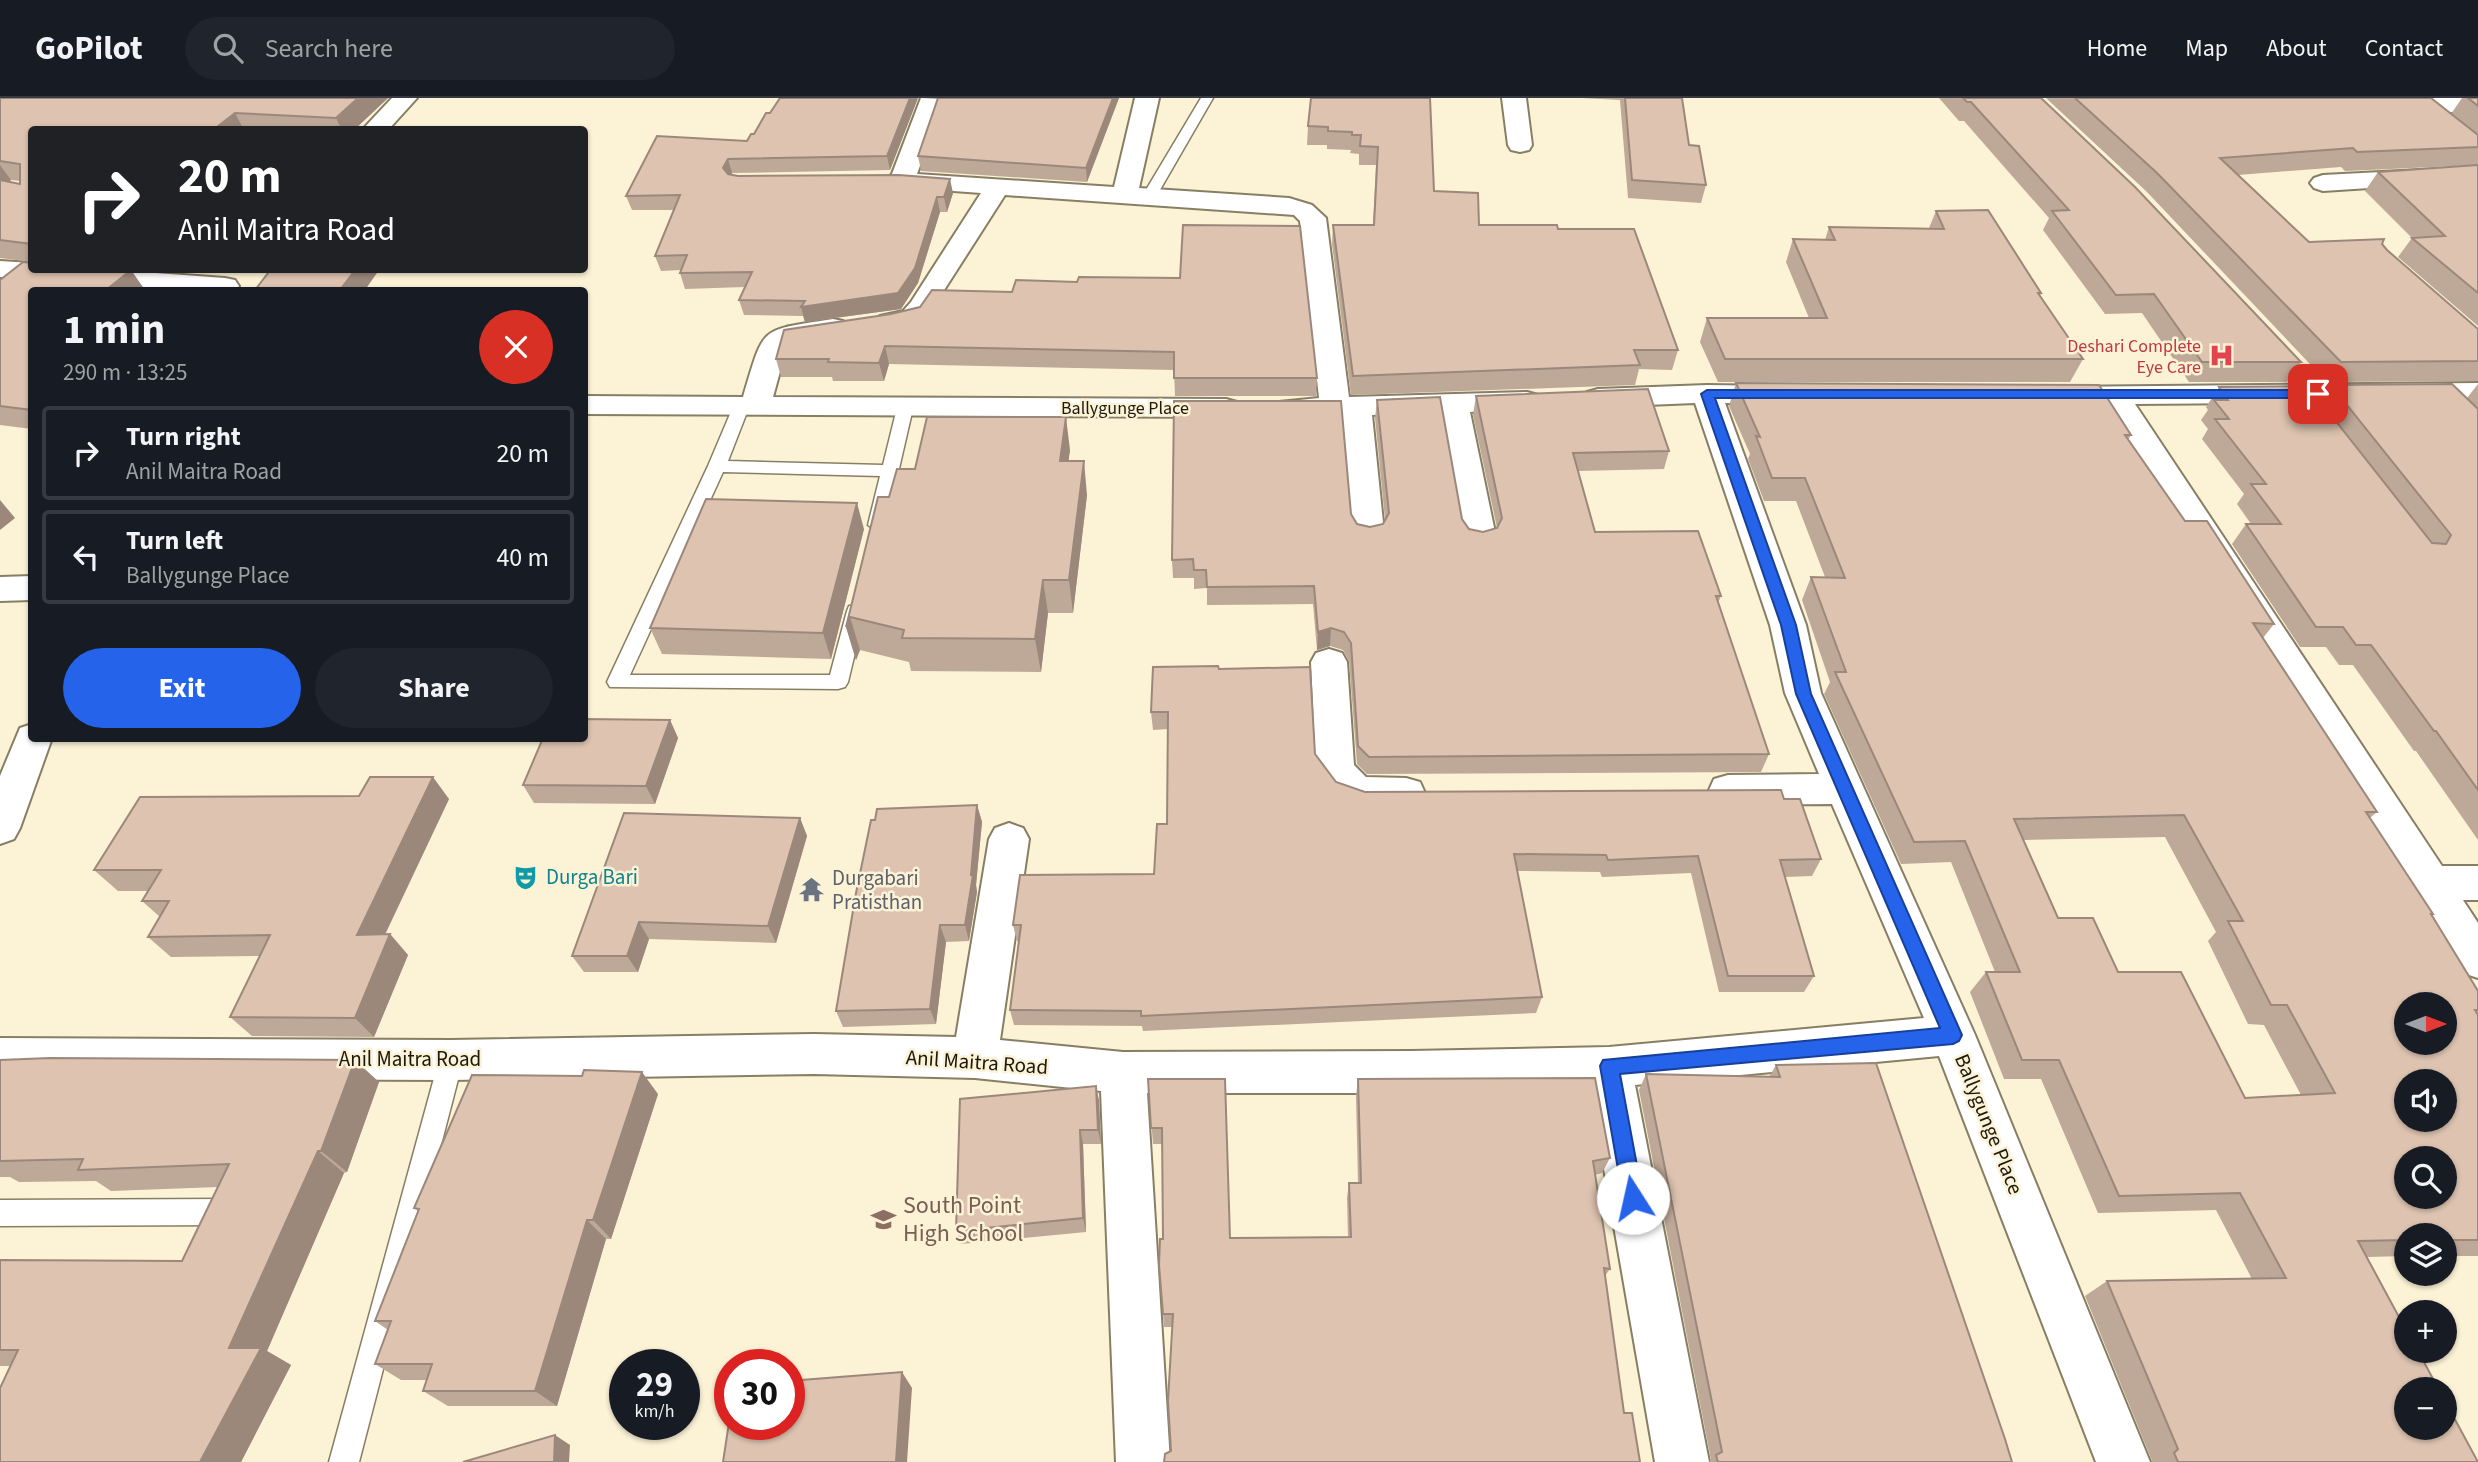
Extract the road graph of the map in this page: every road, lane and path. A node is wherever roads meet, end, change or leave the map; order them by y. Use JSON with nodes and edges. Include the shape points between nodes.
{"nodes":[{"id":1,"x":405,"y":98,"type":"edge"},
{"id":2,"x":1147,"y":98,"type":"edge"},
{"id":3,"x":1208,"y":98,"type":"edge"},
{"id":4,"x":1514,"y":98,"type":"edge"},
{"id":5,"x":932,"y":99,"type":"edge"},
{"id":6,"x":2478,"y":105,"type":"edge"},
{"id":7,"x":378,"y":126,"type":"edge"},
{"id":8,"x":2467,"y":141,"type":"edge"},
{"id":9,"x":1520,"y":145,"type":"dead end"},
{"id":10,"x":2478,"y":174,"type":"edge"},
{"id":11,"x":876,"y":180,"type":"edge"},
{"id":12,"x":902,"y":180,"type":"junction"},
{"id":13,"x":2323,"y":183,"type":"dead end"},
{"id":14,"x":998,"y":186,"type":"junction"},
{"id":15,"x":1137,"y":195,"type":"junction"},
{"id":16,"x":0,"y":269,"type":"edge"},
{"id":17,"x":28,"y":271,"type":"edge"},
{"id":18,"x":70,"y":273,"type":"edge"},
{"id":19,"x":229,"y":282,"type":"edge"},
{"id":20,"x":2290,"y":365,"type":"edge"},
{"id":21,"x":1707,"y":394,"type":"junction"},
{"id":22,"x":1814,"y":395,"type":"edge"},
{"id":23,"x":2019,"y":396,"type":"edge"},
{"id":24,"x":2115,"y":396,"type":"junction"},
{"id":25,"x":2456,"y":397,"type":"edge"},
{"id":26,"x":2307,"y":398,"type":"junction"},
{"id":27,"x":1453,"y":404,"type":"junction"},
{"id":28,"x":588,"y":405,"type":"edge"},
{"id":29,"x":748,"y":407,"type":"junction"},
{"id":30,"x":1346,"y":407,"type":"junction"},
{"id":31,"x":905,"y":408,"type":"junction"},
{"id":32,"x":717,"y":466,"type":"junction"},
{"id":33,"x":890,"y":471,"type":"junction"},
{"id":34,"x":1368,"y":532,"type":"edge"},
{"id":35,"x":874,"y":537,"type":"edge"},
{"id":36,"x":1479,"y":537,"type":"edge"},
{"id":37,"x":28,"y":588,"type":"edge"},
{"id":38,"x":0,"y":589,"type":"edge"},
{"id":39,"x":861,"y":590,"type":"edge"},
{"id":40,"x":1329,"y":663,"type":"dead end"},
{"id":41,"x":32,"y":742,"type":"edge"},
{"id":42,"x":1847,"y":789,"type":"junction"},
{"id":43,"x":1695,"y":791,"type":"edge"},
{"id":44,"x":1434,"y":793,"type":"edge"},
{"id":45,"x":0,"y":828,"type":"edge"},
{"id":46,"x":1009,"y":839,"type":"dead end"},
{"id":47,"x":2431,"y":883,"type":"junction"},
{"id":48,"x":2478,"y":883,"type":"edge"},
{"id":49,"x":2478,"y":960,"type":"edge"},
{"id":50,"x":1953,"y":1035,"type":"junction"},
{"id":51,"x":0,"y":1058,"type":"edge"},
{"id":52,"x":975,"y":1058,"type":"junction"},
{"id":53,"x":451,"y":1060,"type":"junction"},
{"id":54,"x":1609,"y":1066,"type":"junction"},
{"id":55,"x":1123,"y":1073,"type":"junction"},
{"id":56,"x":227,"y":1212,"type":"edge"},
{"id":57,"x":0,"y":1213,"type":"edge"},
{"id":58,"x":344,"y":1462,"type":"edge"},
{"id":59,"x":1143,"y":1462,"type":"edge"},
{"id":60,"x":1682,"y":1462,"type":"edge"},
{"id":61,"x":2123,"y":1462,"type":"edge"}],
"edges":[{"from":1,"to":7,"type":"street"},
{"from":2,"to":15,"type":"street"},
{"from":3,"to":15,"type":"lane"},
{"from":4,"to":9,"type":"street"},
{"from":5,"to":12,"type":"street"},
{"from":6,"to":8,"type":"street","via":[[2423,107]]},
{"from":10,"to":13,"type":"street"},
{"from":11,"to":12,"type":"street"},
{"from":12,"to":14,"type":"street"},
{"from":14,"to":15,"type":"street"},
{"from":14,"to":29,"type":"street","via":[[913,317],[784,335],[774,343]]},
{"from":15,"to":30,"type":"street","via":[[1289,206],[1313,218]]},
{"from":16,"to":17,"type":"street"},
{"from":18,"to":19,"type":"street"},
{"from":20,"to":26,"type":"street"},
{"from":21,"to":22,"type":"street","name":"Ballygunge Place"},
{"from":21,"to":27,"type":"street","name":"Ballygunge Place"},
{"from":21,"to":42,"type":"street","name":"Ballygunge Place","via":[[1788,625],[1803,694]]},
{"from":23,"to":24,"type":"street"},
{"from":24,"to":26,"type":"street"},
{"from":24,"to":47,"type":"street"},
{"from":25,"to":26,"type":"street"},
{"from":27,"to":30,"type":"street","name":"Ballygunge Place"},
{"from":27,"to":36,"type":"street"},
{"from":28,"to":29,"type":"street","name":"Ballygunge Place"},
{"from":29,"to":31,"type":"street","name":"Ballygunge Place"},
{"from":29,"to":32,"type":"lane"},
{"from":30,"to":31,"type":"street","name":"Ballygunge Place"},
{"from":30,"to":34,"type":"street"},
{"from":31,"to":33,"type":"lane"},
{"from":32,"to":33,"type":"lane"},
{"from":32,"to":39,"type":"lane","via":[[617,682],[838,682]]},
{"from":33,"to":35,"type":"lane"},
{"from":37,"to":38,"type":"street"},
{"from":40,"to":44,"type":"street","via":[[1333,760],[1342,779],[1364,792]]},
{"from":41,"to":45,"type":"street"},
{"from":42,"to":43,"type":"street"},
{"from":42,"to":50,"type":"street","name":"Ballygunge Place"},
{"from":46,"to":52,"type":"street"},
{"from":47,"to":48,"type":"street"},
{"from":47,"to":49,"type":"street"},
{"from":50,"to":54,"type":"street","name":"Anil Maitra Road"},
{"from":50,"to":61,"type":"street","name":"Ballygunge Place"},
{"from":51,"to":53,"type":"street","name":"Anil Maitra Road"},
{"from":52,"to":53,"type":"street","name":"Anil Maitra Road","via":[[814,1054]]},
{"from":52,"to":55,"type":"street","name":"Anil Maitra Road"},
{"from":53,"to":58,"type":"lane"},
{"from":54,"to":55,"type":"street","name":"Anil Maitra Road"},
{"from":54,"to":60,"type":"street"},
{"from":55,"to":59,"type":"street"},
{"from":56,"to":57,"type":"lane"}]}
